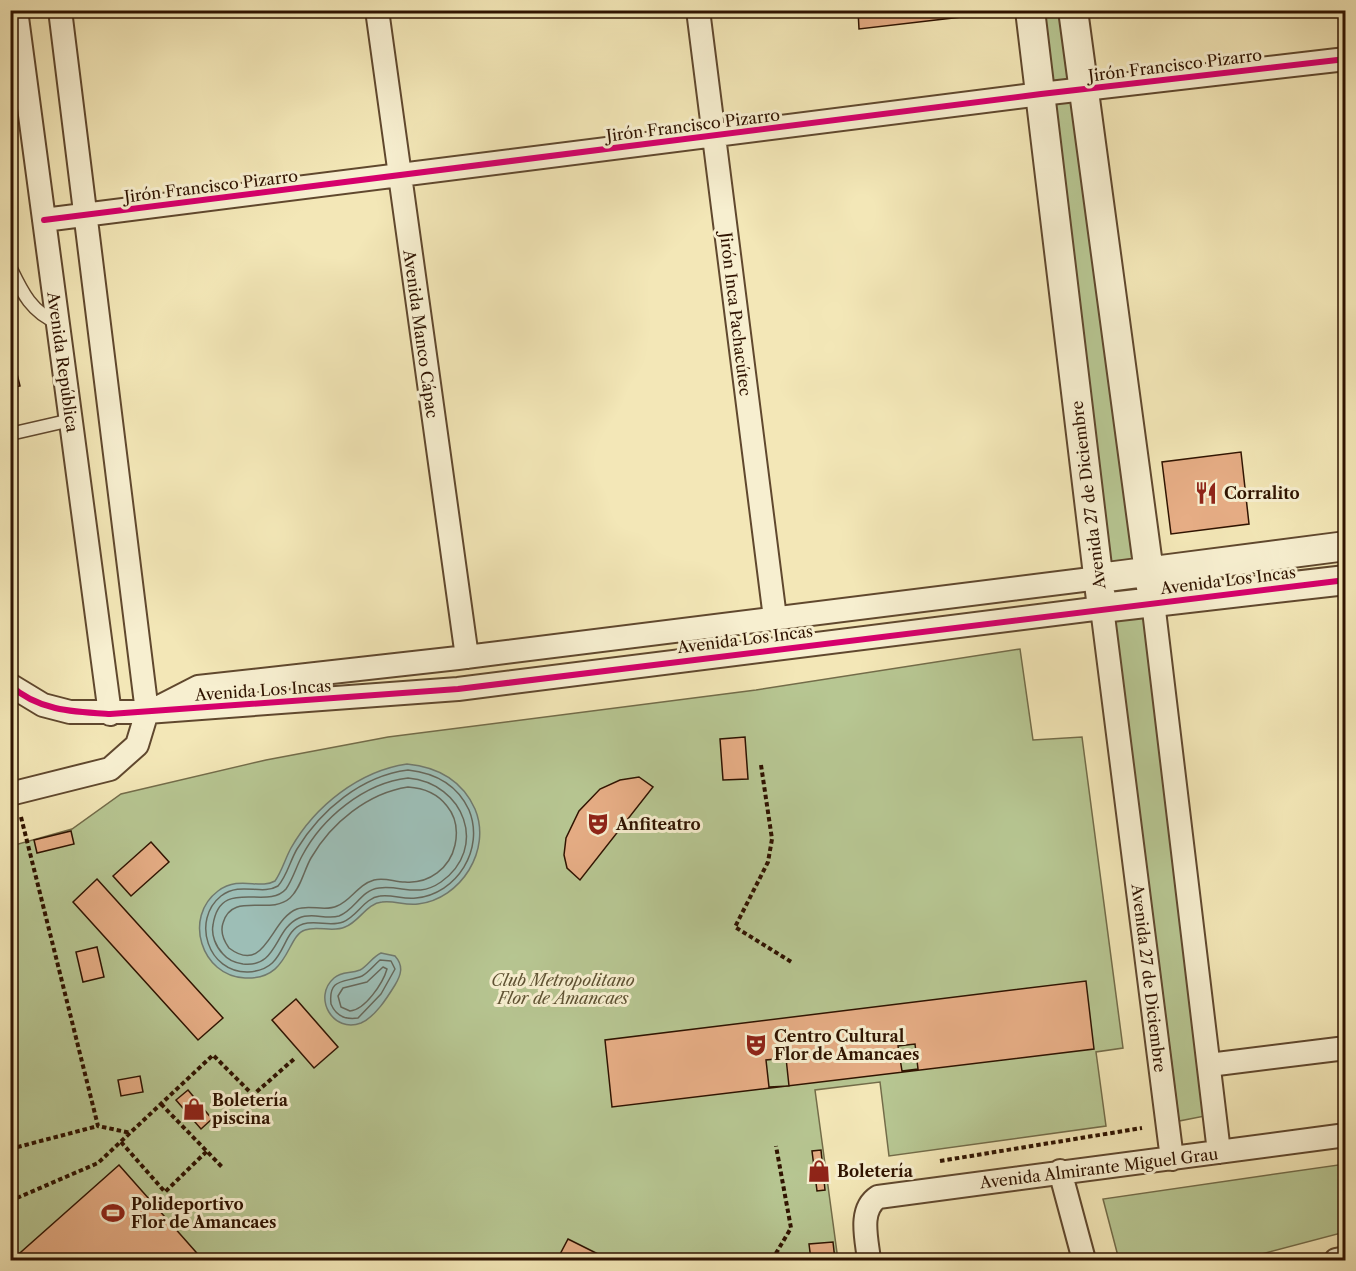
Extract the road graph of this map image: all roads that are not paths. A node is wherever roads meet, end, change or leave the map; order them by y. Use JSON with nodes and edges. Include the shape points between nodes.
{"nodes":[{"id":1,"x":16,"y":10,"type":"edge"},
{"id":2,"x":60,"y":10,"type":"edge"},
{"id":3,"x":377,"y":10,"type":"edge"},
{"id":4,"x":698,"y":10,"type":"edge"},
{"id":5,"x":1030,"y":10,"type":"edge"},
{"id":6,"x":1073,"y":10,"type":"edge"},
{"id":7,"x":1346,"y":59,"type":"edge"},
{"id":8,"x":1083,"y":90,"type":"junction"},
{"id":9,"x":1041,"y":94,"type":"junction"},
{"id":10,"x":714,"y":135,"type":"junction"},
{"id":11,"x":399,"y":176,"type":"junction"},
{"id":12,"x":85,"y":215,"type":"junction"},
{"id":13,"x":44,"y":220,"type":"junction"},
{"id":14,"x":10,"y":267,"type":"edge"},
{"id":15,"x":58,"y":323,"type":"junction"},
{"id":16,"x":71,"y":420,"type":"junction"},
{"id":17,"x":10,"y":434,"type":"edge"},
{"id":18,"x":1346,"y":546,"type":"edge"},
{"id":19,"x":1150,"y":571,"type":"junction"},
{"id":20,"x":1099,"y":578,"type":"junction"},
{"id":21,"x":1346,"y":580,"type":"edge"},
{"id":22,"x":1153,"y":602,"type":"junction"},
{"id":23,"x":1102,"y":608,"type":"junction"},
{"id":24,"x":775,"y":618,"type":"junction"},
{"id":25,"x":467,"y":657,"type":"junction"},
{"id":26,"x":10,"y":685,"type":"edge"},
{"id":27,"x":147,"y":712,"type":"junction"},
{"id":28,"x":110,"y":714,"type":"junction"},
{"id":29,"x":13,"y":793,"type":"edge"},
{"id":30,"x":1346,"y":1048,"type":"edge"},
{"id":31,"x":1209,"y":1065,"type":"junction"},
{"id":32,"x":1346,"y":1135,"type":"edge"},
{"id":33,"x":1219,"y":1152,"type":"junction"},
{"id":34,"x":1172,"y":1159,"type":"junction"},
{"id":35,"x":1060,"y":1172,"type":"junction"},
{"id":36,"x":1346,"y":1258,"type":"edge"},
{"id":37,"x":869,"y":1260,"type":"edge"},
{"id":38,"x":1084,"y":1260,"type":"edge"},
{"id":39,"x":1336,"y":1260,"type":"edge"}],
"edges":[{"from":1,"to":13,"type":"street","name":"Avenida República"},
{"from":2,"to":12,"type":"street"},
{"from":3,"to":11,"type":"street","name":"Avenida Manco Cápac"},
{"from":4,"to":10,"type":"street","name":"Jirón Inca Pachacútec"},
{"from":5,"to":9,"type":"street","name":"Avenida 27 de Diciembre"},
{"from":6,"to":8,"type":"street"},
{"from":7,"to":8,"type":"street","name":"Jirón Francisco Pizarro"},
{"from":8,"to":9,"type":"street","name":"Jirón Francisco Pizarro"},
{"from":8,"to":19,"type":"street"},
{"from":9,"to":10,"type":"street","name":"Jirón Francisco Pizarro"},
{"from":9,"to":20,"type":"street","name":"Avenida 27 de Diciembre"},
{"from":10,"to":11,"type":"street","name":"Jirón Francisco Pizarro"},
{"from":10,"to":24,"type":"street","name":"Jirón Inca Pachacútec"},
{"from":11,"to":12,"type":"street","name":"Jirón Francisco Pizarro"},
{"from":11,"to":25,"type":"street","name":"Avenida Manco Cápac"},
{"from":12,"to":13,"type":"street","name":"Jirón Francisco Pizarro"},
{"from":12,"to":27,"type":"street"},
{"from":13,"to":15,"type":"street","name":"Avenida República"},
{"from":14,"to":15,"type":"lane","via":[[28,303],[42,316]]},
{"from":15,"to":16,"type":"street","name":"Avenida República"},
{"from":16,"to":17,"type":"lane"},
{"from":16,"to":28,"type":"street","name":"Avenida República"},
{"from":18,"to":19,"type":"street","name":"Avenida Los Incas"},
{"from":19,"to":20,"type":"street","name":"Avenida Los Incas"},
{"from":19,"to":22,"type":"street"},
{"from":20,"to":23,"type":"street","name":"Avenida 27 de Diciembre"},
{"from":20,"to":24,"type":"street","name":"Avenida Los Incas"},
{"from":21,"to":22,"type":"street","name":"Avenida Los Incas"},
{"from":22,"to":23,"type":"street","name":"Avenida Los Incas"},
{"from":22,"to":31,"type":"street"},
{"from":23,"to":27,"type":"street","name":"Avenida Los Incas","via":[[458,689]]},
{"from":23,"to":34,"type":"street","name":"Avenida 27 de Diciembre"},
{"from":24,"to":25,"type":"street","name":"Avenida Los Incas"},
{"from":25,"to":27,"type":"street","name":"Avenida Los Incas","via":[[198,687]]},
{"from":26,"to":28,"type":"street","via":[[43,705],[70,712]]},
{"from":27,"to":28,"type":"street"},
{"from":27,"to":29,"type":"street","via":[[137,745],[110,769]]},
{"from":30,"to":31,"type":"street"},
{"from":31,"to":33,"type":"street"},
{"from":32,"to":33,"type":"street","name":"Avenida Almirante Miguel Grau"},
{"from":33,"to":34,"type":"street","name":"Avenida Almirante Miguel Grau"},
{"from":34,"to":35,"type":"street","name":"Avenida Almirante Miguel Grau"},
{"from":35,"to":37,"type":"street","name":"Avenida Almirante Miguel Grau","via":[[879,1197],[869,1205],[865,1218]]},
{"from":35,"to":38,"type":"street"},
{"from":36,"to":39,"type":"street"}]}
